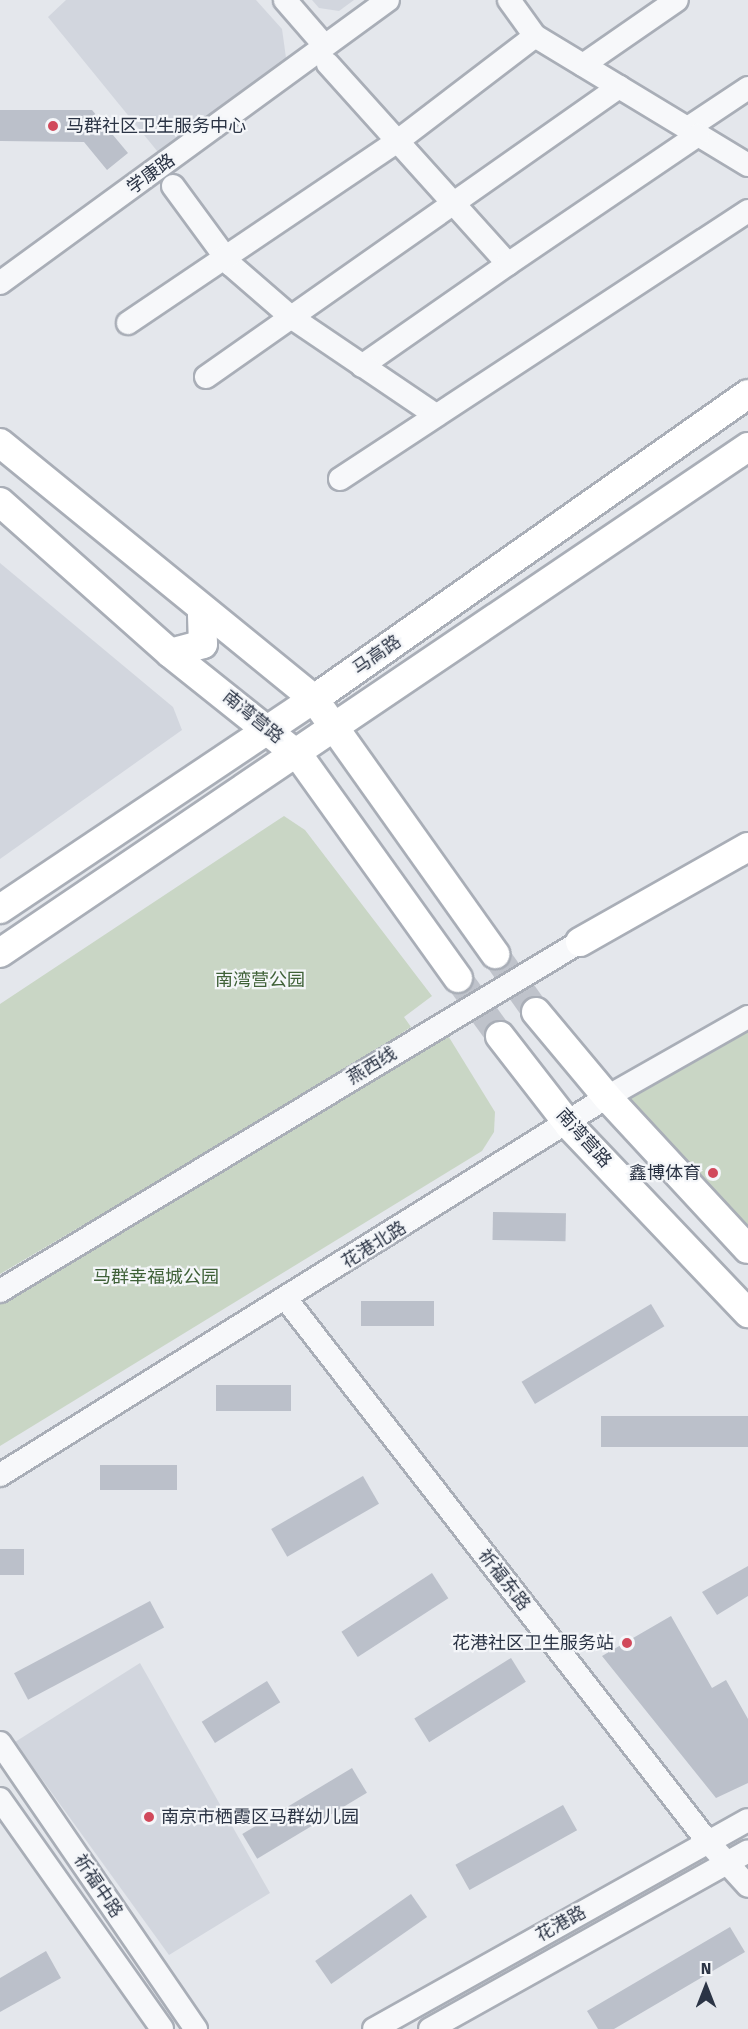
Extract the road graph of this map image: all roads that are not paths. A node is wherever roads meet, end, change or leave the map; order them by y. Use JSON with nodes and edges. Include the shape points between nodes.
{"nodes":[{"id":1,"x":285,"y":0,"type":"edge"},
{"id":2,"x":388,"y":0,"type":"edge"},
{"id":3,"x":509,"y":0,"type":"edge"},
{"id":4,"x":677,"y":0,"type":"edge"},
{"id":5,"x":536,"y":36,"type":"junction"},
{"id":6,"x":326,"y":55,"type":"junction"},
{"id":7,"x":583,"y":65,"type":"junction"},
{"id":8,"x":619,"y":87,"type":"junction"},
{"id":9,"x":748,"y":88,"type":"edge"},
{"id":10,"x":693,"y":131,"type":"junction"},
{"id":11,"x":399,"y":140,"type":"junction"},
{"id":12,"x":748,"y":165,"type":"edge"},
{"id":13,"x":173,"y":186,"type":"dead end"},
{"id":14,"x":455,"y":204,"type":"junction"},
{"id":15,"x":748,"y":211,"type":"edge"},
{"id":16,"x":225,"y":256,"type":"junction"},
{"id":17,"x":508,"y":264,"type":"junction"},
{"id":18,"x":0,"y":283,"type":"edge"},
{"id":19,"x":291,"y":317,"type":"junction"},
{"id":20,"x":128,"y":322,"type":"dead end"},
{"id":21,"x":362,"y":366,"type":"junction"},
{"id":22,"x":206,"y":377,"type":"dead end"},
{"id":23,"x":748,"y":394,"type":"edge"},
{"id":24,"x":436,"y":415,"type":"junction"},
{"id":25,"x":0,"y":443,"type":"edge"},
{"id":26,"x":748,"y":447,"type":"edge"},
{"id":27,"x":340,"y":479,"type":"dead end"},
{"id":28,"x":0,"y":502,"type":"edge"},
{"id":29,"x":202,"y":612,"type":"junction"},
{"id":30,"x":170,"y":653,"type":"junction"},
{"id":31,"x":314,"y":699,"type":"junction"},
{"id":32,"x":268,"y":727,"type":"junction"},
{"id":33,"x":335,"y":727,"type":"junction"},
{"id":34,"x":299,"y":756,"type":"junction"},
{"id":35,"x":748,"y":847,"type":"edge"},
{"id":36,"x":0,"y":909,"type":"edge"},
{"id":37,"x":580,"y":942,"type":"joint"},
{"id":38,"x":0,"y":953,"type":"edge"},
{"id":39,"x":495,"y":954,"type":"tunnel mouth"},
{"id":40,"x":458,"y":978,"type":"tunnel mouth"},
{"id":41,"x":536,"y":1011,"type":"tunnel mouth"},
{"id":42,"x":748,"y":1017,"type":"edge"},
{"id":43,"x":500,"y":1036,"type":"tunnel mouth"},
{"id":44,"x":607,"y":1097,"type":"junction"},
{"id":45,"x":569,"y":1125,"type":"junction"},
{"id":46,"x":748,"y":1249,"type":"edge"},
{"id":47,"x":0,"y":1291,"type":"edge"},
{"id":48,"x":286,"y":1299,"type":"junction"},
{"id":49,"x":748,"y":1313,"type":"edge"},
{"id":50,"x":0,"y":1475,"type":"edge"},
{"id":51,"x":0,"y":1743,"type":"edge"},
{"id":52,"x":0,"y":1799,"type":"edge"},
{"id":53,"x":748,"y":1820,"type":"edge"},
{"id":54,"x":708,"y":1842,"type":"junction"},
{"id":55,"x":748,"y":1851,"type":"edge"},
{"id":56,"x":727,"y":1863,"type":"junction"},
{"id":57,"x":748,"y":1886,"type":"edge"},
{"id":58,"x":162,"y":2029,"type":"edge"},
{"id":59,"x":196,"y":2029,"type":"edge"},
{"id":60,"x":374,"y":2029,"type":"edge"},
{"id":61,"x":430,"y":2029,"type":"edge"}],
"edges":[{"from":1,"to":6,"type":"street"},
{"from":2,"to":6,"type":"street","name":"学康路"},
{"from":3,"to":5,"type":"street"},
{"from":4,"to":7,"type":"street"},
{"from":5,"to":7,"type":"street"},
{"from":5,"to":11,"type":"street"},
{"from":6,"to":11,"type":"street"},
{"from":6,"to":18,"type":"street","name":"学康路"},
{"from":7,"to":8,"type":"street"},
{"from":8,"to":10,"type":"street"},
{"from":8,"to":14,"type":"street"},
{"from":9,"to":10,"type":"street"},
{"from":10,"to":12,"type":"street"},
{"from":10,"to":17,"type":"street"},
{"from":11,"to":14,"type":"street"},
{"from":11,"to":16,"type":"street"},
{"from":13,"to":16,"type":"street"},
{"from":14,"to":17,"type":"street"},
{"from":14,"to":19,"type":"street"},
{"from":15,"to":24,"type":"street"},
{"from":16,"to":19,"type":"street"},
{"from":16,"to":20,"type":"street"},
{"from":17,"to":21,"type":"street"},
{"from":19,"to":21,"type":"street"},
{"from":19,"to":22,"type":"street"},
{"from":21,"to":24,"type":"street"},
{"from":23,"to":31,"type":"main road","name":"马高路"},
{"from":24,"to":27,"type":"street"},
{"from":25,"to":29,"type":"main road"},
{"from":26,"to":33,"type":"main road","name":"马高路"},
{"from":28,"to":30,"type":"main road","name":"南湾营路"},
{"from":29,"to":30,"type":"main road","via":[[203,644]]},
{"from":29,"to":31,"type":"main road"},
{"from":30,"to":32,"type":"main road","name":"南湾营路"},
{"from":31,"to":32,"type":"main road","name":"马高路"},
{"from":31,"to":33,"type":"main road"},
{"from":32,"to":34,"type":"main road","name":"南湾营路"},
{"from":32,"to":36,"type":"main road","name":"马高路"},
{"from":33,"to":34,"type":"main road","name":"马高路"},
{"from":33,"to":39,"type":"main road"},
{"from":34,"to":38,"type":"main road","name":"马高路"},
{"from":34,"to":40,"type":"main road","name":"南湾营路"},
{"from":35,"to":37,"type":"main road","name":"燕西线"},
{"from":37,"to":47,"type":"street","name":"燕西线"},
{"from":41,"to":44,"type":"main road"},
{"from":42,"to":44,"type":"street","name":"花港北路"},
{"from":43,"to":45,"type":"main road","name":"南湾营路"},
{"from":44,"to":45,"type":"street","name":"花港北路"},
{"from":44,"to":46,"type":"main road"},
{"from":45,"to":48,"type":"street","name":"花港北路"},
{"from":45,"to":49,"type":"main road","name":"南湾营路"},
{"from":48,"to":50,"type":"street","name":"花港北路"},
{"from":48,"to":54,"type":"street","name":"祈福东路"},
{"from":51,"to":59,"type":"street","name":"祈福中路"},
{"from":52,"to":58,"type":"street","name":"祈福中路"},
{"from":53,"to":54,"type":"street","name":"花港路"},
{"from":54,"to":56,"type":"street","name":"祈福东路"},
{"from":54,"to":60,"type":"street","name":"花港路"},
{"from":55,"to":56,"type":"street","name":"花港路"},
{"from":56,"to":57,"type":"street","name":"祈福东路"},
{"from":56,"to":61,"type":"street","name":"花港路"}]}
